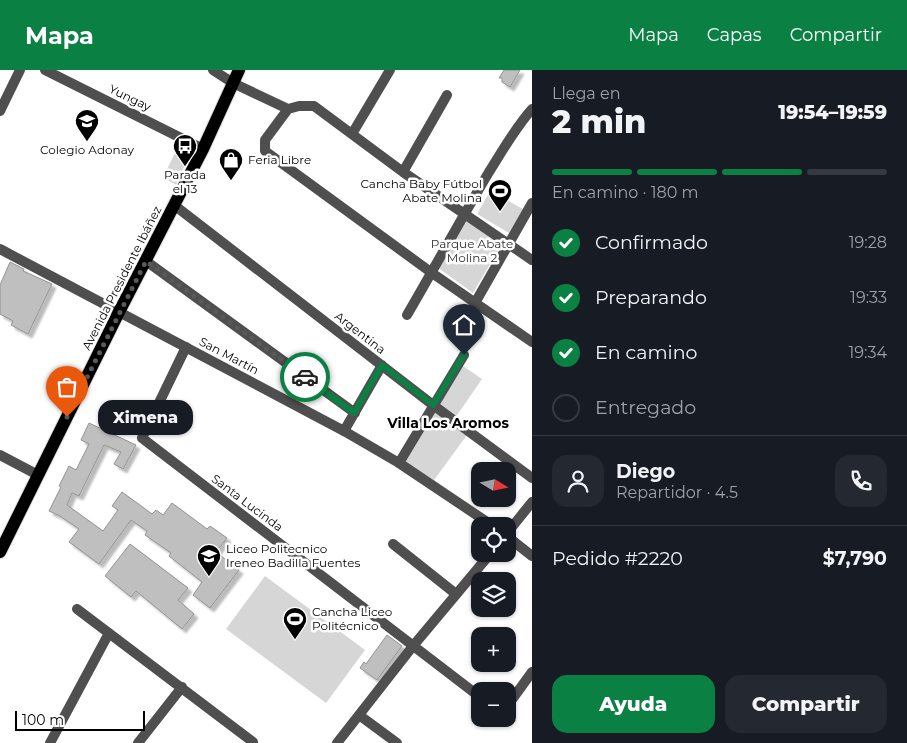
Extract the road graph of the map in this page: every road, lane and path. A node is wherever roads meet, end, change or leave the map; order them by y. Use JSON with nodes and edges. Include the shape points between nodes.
{"nodes":[{"id":1,"x":20,"y":70,"type":"edge"},
{"id":2,"x":45,"y":70,"type":"edge"},
{"id":3,"x":213,"y":70,"type":"edge"},
{"id":4,"x":239,"y":70,"type":"edge"},
{"id":5,"x":390,"y":70,"type":"edge"},
{"id":6,"x":233,"y":83,"type":"junction"},
{"id":7,"x":447,"y":95,"type":"dead end"},
{"id":8,"x":288,"y":109,"type":"junction"},
{"id":9,"x":532,"y":109,"type":"edge"},
{"id":10,"x":0,"y":111,"type":"edge"},
{"id":11,"x":352,"y":134,"type":"junction"},
{"id":12,"x":203,"y":149,"type":"junction"},
{"id":13,"x":403,"y":172,"type":"junction"},
{"id":14,"x":532,"y":203,"type":"edge"},
{"id":15,"x":174,"y":205,"type":"junction"},
{"id":16,"x":464,"y":214,"type":"junction"},
{"id":17,"x":509,"y":243,"type":"junction"},
{"id":18,"x":0,"y":249,"type":"edge"},
{"id":19,"x":532,"y":260,"type":"edge"},
{"id":20,"x":146,"y":261,"type":"junction"},
{"id":21,"x":432,"y":273,"type":"junction"},
{"id":22,"x":474,"y":303,"type":"junction"},
{"id":23,"x":120,"y":312,"type":"junction"},
{"id":24,"x":407,"y":315,"type":"dead end"},
{"id":25,"x":532,"y":342,"type":"edge"},
{"id":26,"x":186,"y":347,"type":"junction"},
{"id":27,"x":464,"y":355,"type":"dead end"},
{"id":28,"x":382,"y":365,"type":"junction"},
{"id":29,"x":433,"y":405,"type":"junction"},
{"id":30,"x":354,"y":413,"type":"junction"},
{"id":31,"x":344,"y":431,"type":"junction"},
{"id":32,"x":0,"y":455,"type":"edge"},
{"id":33,"x":399,"y":463,"type":"junction"},
{"id":34,"x":38,"y":475,"type":"junction"},
{"id":35,"x":532,"y":478,"type":"edge"},
{"id":36,"x":532,"y":502,"type":"edge"},
{"id":37,"x":479,"y":517,"type":"edge"},
{"id":38,"x":516,"y":522,"type":"edge"},
{"id":39,"x":516,"y":543,"type":"edge"},
{"id":40,"x":392,"y":544,"type":"dead end"},
{"id":41,"x":0,"y":552,"type":"edge"},
{"id":42,"x":532,"y":556,"type":"edge"},
{"id":43,"x":483,"y":562,"type":"edge"},
{"id":44,"x":456,"y":594,"type":"junction"},
{"id":45,"x":77,"y":609,"type":"dead end"},
{"id":46,"x":109,"y":632,"type":"junction"},
{"id":47,"x":413,"y":646,"type":"junction"},
{"id":48,"x":532,"y":672,"type":"edge"},
{"id":49,"x":182,"y":688,"type":"junction"},
{"id":50,"x":471,"y":689,"type":"edge"},
{"id":51,"x":516,"y":693,"type":"edge"},
{"id":52,"x":359,"y":715,"type":"junction"},
{"id":53,"x":253,"y":742,"type":"dead end"},
{"id":54,"x":50,"y":743,"type":"edge"},
{"id":55,"x":138,"y":743,"type":"edge"},
{"id":56,"x":337,"y":743,"type":"edge"},
{"id":57,"x":397,"y":743,"type":"edge"}],
"edges":[{"from":1,"to":10,"type":"street"},
{"from":2,"to":12,"type":"street","name":"Yungay"},
{"from":3,"to":6,"type":"street"},
{"from":4,"to":6,"type":"main road","name":"Avenida Presidente Ibáñez"},
{"from":5,"to":11,"type":"street"},
{"from":6,"to":8,"type":"street"},
{"from":6,"to":12,"type":"main road","name":"Avenida Presidente Ibáñez"},
{"from":7,"to":13,"type":"street"},
{"from":8,"to":11,"type":"street","via":[[314,106]]},
{"from":8,"to":21,"type":"street","via":[[265,140],[265,152]]},
{"from":9,"to":16,"type":"street","via":[[517,127]]},
{"from":11,"to":13,"type":"street"},
{"from":12,"to":15,"type":"main road","name":"Avenida Presidente Ibáñez"},
{"from":13,"to":16,"type":"street"},
{"from":14,"to":17,"type":"street"},
{"from":15,"to":20,"type":"main road","name":"Avenida Presidente Ibáñez"},
{"from":15,"to":28,"type":"street","name":"Argentina"},
{"from":16,"to":17,"type":"street"},
{"from":16,"to":21,"type":"street"},
{"from":17,"to":19,"type":"street"},
{"from":17,"to":22,"type":"street"},
{"from":18,"to":23,"type":"street","name":"San Martín"},
{"from":20,"to":23,"type":"main road","name":"Avenida Presidente Ibáñez"},
{"from":20,"to":30,"type":"street"},
{"from":21,"to":22,"type":"street"},
{"from":21,"to":24,"type":"street"},
{"from":22,"to":25,"type":"street"},
{"from":23,"to":26,"type":"street","name":"San Martín"},
{"from":23,"to":34,"type":"main road","name":"Avenida Presidente Ibáñez"},
{"from":26,"to":31,"type":"street","name":"San Martín"},
{"from":26,"to":47,"type":"street","name":"Santa Lucinda","via":[[142,438]]},
{"from":27,"to":29,"type":"street"},
{"from":28,"to":29,"type":"street","name":"Argentina"},
{"from":28,"to":30,"type":"street"},
{"from":29,"to":33,"type":"street"},
{"from":29,"to":35,"type":"street","name":"Argentina"},
{"from":30,"to":31,"type":"street"},
{"from":31,"to":33,"type":"street","name":"San Martín"},
{"from":32,"to":34,"type":"street"},
{"from":33,"to":37,"type":"street","name":"San Martín"},
{"from":34,"to":41,"type":"main road","name":"Avenida Presidente Ibáñez"},
{"from":36,"to":38,"type":"street"},
{"from":39,"to":42,"type":"street"},
{"from":40,"to":44,"type":"street"},
{"from":43,"to":44,"type":"street"},
{"from":44,"to":47,"type":"street"},
{"from":45,"to":46,"type":"street"},
{"from":46,"to":49,"type":"street"},
{"from":46,"to":54,"type":"street"},
{"from":47,"to":50,"type":"street","name":"Santa Lucinda"},
{"from":47,"to":52,"type":"street"},
{"from":48,"to":51,"type":"street"},
{"from":49,"to":53,"type":"street"},
{"from":49,"to":55,"type":"street"},
{"from":52,"to":56,"type":"street"},
{"from":52,"to":57,"type":"street"}]}
